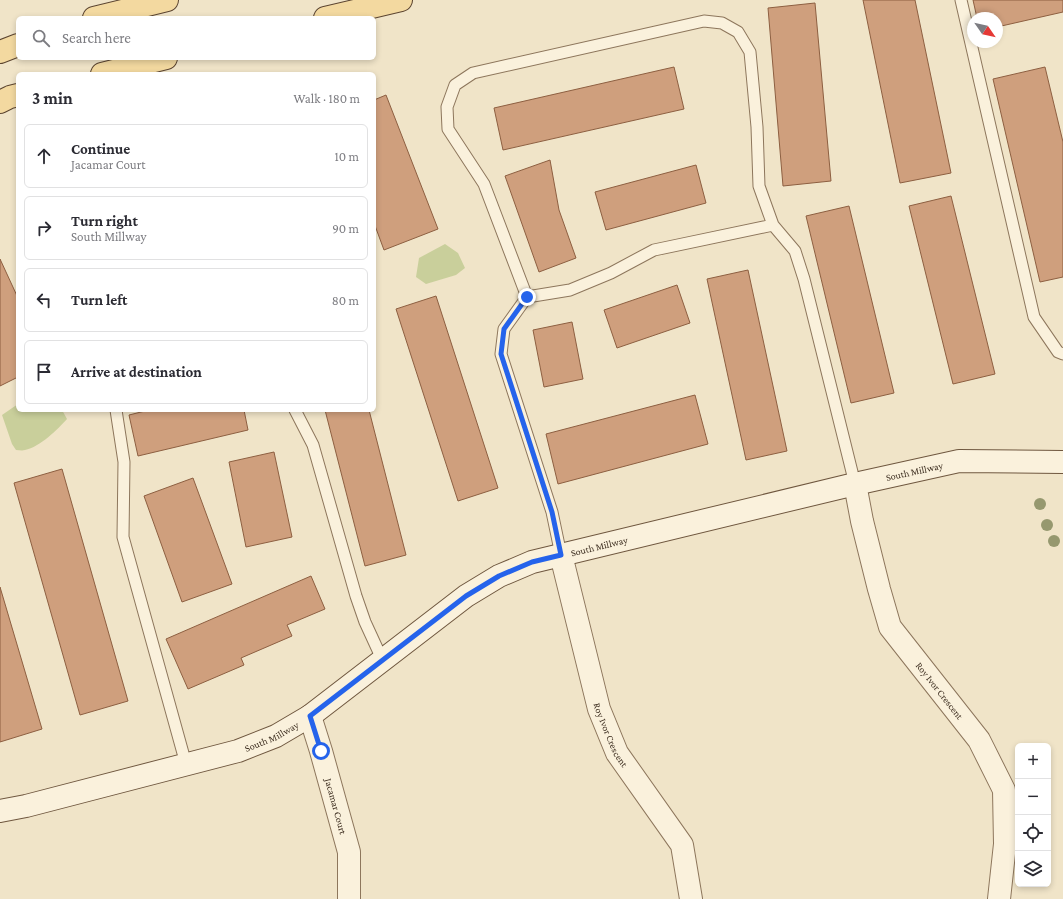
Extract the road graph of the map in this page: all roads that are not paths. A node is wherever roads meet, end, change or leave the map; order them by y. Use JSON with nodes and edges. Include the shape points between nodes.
{"nodes":[{"id":1,"x":167,"y":0,"type":"edge"},
{"id":2,"x":401,"y":0,"type":"edge"},
{"id":3,"x":961,"y":0,"type":"edge"},
{"id":4,"x":102,"y":16,"type":"edge"},
{"id":5,"x":333,"y":16,"type":"edge"},
{"id":6,"x":16,"y":46,"type":"edge"},
{"id":7,"x":0,"y":52,"type":"edge"},
{"id":8,"x":158,"y":60,"type":"edge"},
{"id":9,"x":110,"y":72,"type":"edge"},
{"id":10,"x":16,"y":96,"type":"edge"},
{"id":11,"x":0,"y":102,"type":"edge"},
{"id":12,"x":773,"y":226,"type":"junction"},
{"id":13,"x":527,"y":297,"type":"junction"},
{"id":14,"x":1063,"y":354,"type":"edge"},
{"id":15,"x":116,"y":412,"type":"edge"},
{"id":16,"x":296,"y":412,"type":"edge"},
{"id":17,"x":1063,"y":462,"type":"edge"},
{"id":18,"x":855,"y":484,"type":"junction"},
{"id":19,"x":561,"y":555,"type":"junction"},
{"id":20,"x":382,"y":660,"type":"junction"},
{"id":21,"x":310,"y":716,"type":"junction"},
{"id":22,"x":186,"y":764,"type":"junction"},
{"id":23,"x":0,"y":811,"type":"edge"},
{"id":24,"x":349,"y":899,"type":"edge"},
{"id":25,"x":691,"y":899,"type":"edge"},
{"id":26,"x":998,"y":899,"type":"edge"}],
"edges":[{"from":1,"to":4,"type":"main road"},
{"from":2,"to":5,"type":"main road"},
{"from":3,"to":14,"type":"lane","via":[[1034,317],[1058,352]]},
{"from":6,"to":7,"type":"main road"},
{"from":8,"to":9,"type":"main road"},
{"from":10,"to":11,"type":"main road"},
{"from":12,"to":13,"type":"lane","via":[[654,250],[611,273],[570,290]]},
{"from":12,"to":13,"type":"lane","via":[[759,186],[750,52],[738,32],[722,23],[704,21],[473,73],[455,85],[447,107],[448,129],[484,184]]},
{"from":12,"to":18,"type":"lane","via":[[795,251],[804,278]]},
{"from":13,"to":19,"type":"lane","via":[[504,329],[501,354],[552,512]]},
{"from":15,"to":22,"type":"lane","via":[[124,462],[123,536]]},
{"from":16,"to":20,"type":"lane","via":[[313,445],[356,596]]},
{"from":17,"to":18,"type":"street","name":"South Millway","via":[[959,461]]},
{"from":18,"to":19,"type":"street","name":"South Millway"},
{"from":18,"to":26,"type":"street","name":"Roy Ivor Crescent","via":[[890,627],[979,740],[1004,790],[1006,844]]},
{"from":19,"to":20,"type":"street","name":"South Millway","via":[[532,562],[499,576],[466,596]]},
{"from":19,"to":25,"type":"street","name":"Roy Ivor Crescent","via":[[599,709],[617,753],[682,845]]},
{"from":20,"to":21,"type":"street","name":"South Millway"},
{"from":21,"to":22,"type":"street","name":"South Millway","via":[[276,736],[238,751]]},
{"from":21,"to":24,"type":"street","name":"Jacamar Court","via":[[349,852]]},
{"from":22,"to":23,"type":"street","name":"South Millway"}]}
